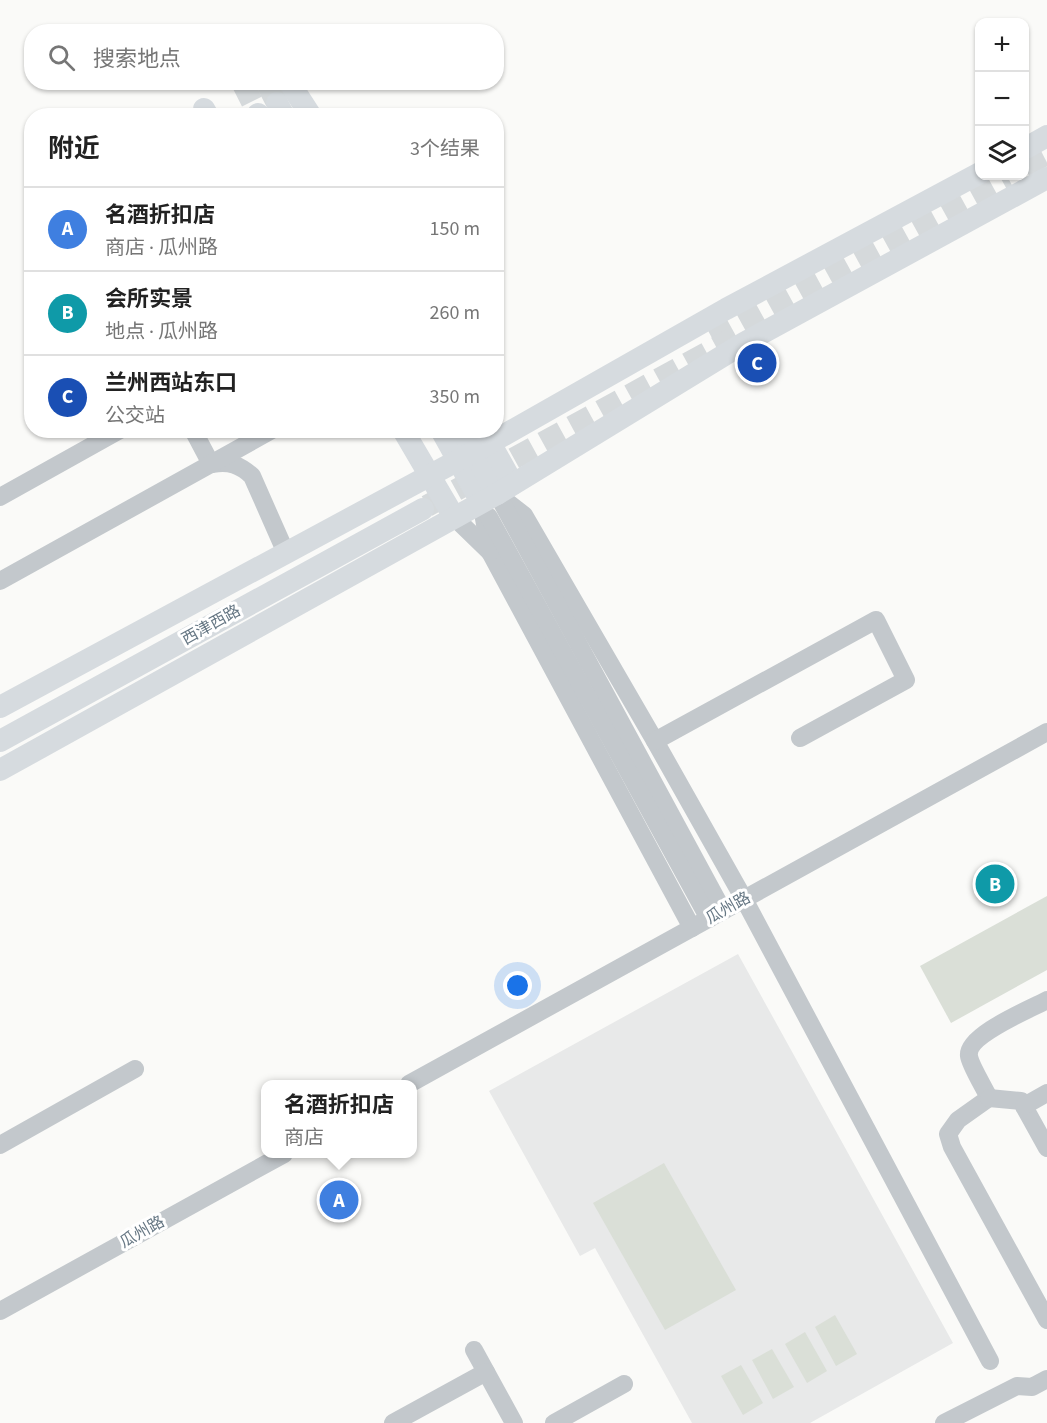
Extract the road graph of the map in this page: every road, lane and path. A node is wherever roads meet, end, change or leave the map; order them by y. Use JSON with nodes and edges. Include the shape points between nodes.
{"nodes":[{"id":1,"x":294,"y":90,"type":"tunnel mouth"},
{"id":2,"x":306,"y":108,"type":"edge"},
{"id":3,"x":1047,"y":136,"type":"edge"},
{"id":4,"x":1029,"y":146,"type":"edge"},
{"id":5,"x":975,"y":176,"type":"edge"},
{"id":6,"x":1047,"y":178,"type":"edge"},
{"id":7,"x":504,"y":431,"type":"edge"},
{"id":8,"x":106,"y":438,"type":"edge"},
{"id":9,"x":197,"y":438,"type":"edge"},
{"id":10,"x":258,"y":438,"type":"edge"},
{"id":11,"x":408,"y":438,"type":"edge"},
{"id":12,"x":458,"y":438,"type":"edge"},
{"id":13,"x":491,"y":438,"type":"edge"},
{"id":14,"x":476,"y":446,"type":"edge"},
{"id":15,"x":211,"y":464,"type":"junction"},
{"id":16,"x":431,"y":475,"type":"junction"},
{"id":17,"x":497,"y":493,"type":"junction"},
{"id":18,"x":0,"y":497,"type":"edge"},
{"id":19,"x":454,"y":517,"type":"junction"},
{"id":20,"x":490,"y":552,"type":"junction"},
{"id":21,"x":286,"y":553,"type":"junction"},
{"id":22,"x":0,"y":581,"type":"edge"},
{"id":23,"x":0,"y":707,"type":"edge"},
{"id":24,"x":0,"y":728,"type":"edge"},
{"id":25,"x":1047,"y":732,"type":"edge"},
{"id":26,"x":800,"y":738,"type":"dead end"},
{"id":27,"x":0,"y":741,"type":"edge"},
{"id":28,"x":656,"y":741,"type":"junction"},
{"id":29,"x":0,"y":770,"type":"edge"},
{"id":30,"x":744,"y":899,"type":"junction"},
{"id":31,"x":716,"y":915,"type":"junction"},
{"id":32,"x":692,"y":928,"type":"junction"},
{"id":33,"x":1047,"y":1000,"type":"edge"},
{"id":34,"x":135,"y":1069,"type":"dead end"},
{"id":35,"x":416,"y":1080,"type":"edge"},
{"id":36,"x":1047,"y":1094,"type":"edge"},
{"id":37,"x":989,"y":1098,"type":"junction"},
{"id":38,"x":1024,"y":1106,"type":"junction"},
{"id":39,"x":0,"y":1145,"type":"edge"},
{"id":40,"x":1047,"y":1148,"type":"edge"},
{"id":41,"x":277,"y":1158,"type":"edge"},
{"id":42,"x":0,"y":1311,"type":"edge"},
{"id":43,"x":1047,"y":1320,"type":"edge"},
{"id":44,"x":474,"y":1350,"type":"dead end"},
{"id":45,"x":990,"y":1361,"type":"dead end"},
{"id":46,"x":486,"y":1372,"type":"junction"},
{"id":47,"x":1047,"y":1378,"type":"edge"},
{"id":48,"x":624,"y":1384,"type":"dead end"},
{"id":49,"x":393,"y":1423,"type":"edge"},
{"id":50,"x":514,"y":1423,"type":"edge"},
{"id":51,"x":554,"y":1423,"type":"edge"},
{"id":52,"x":944,"y":1423,"type":"edge"}],
"edges":[{"from":1,"to":2,"type":"main road"},
{"from":3,"to":4,"type":"main road"},
{"from":5,"to":7,"type":"main road"},
{"from":6,"to":17,"type":"main road","via":[[744,343]]},
{"from":8,"to":18,"type":"street"},
{"from":9,"to":15,"type":"street"},
{"from":10,"to":15,"type":"street"},
{"from":11,"to":16,"type":"main road"},
{"from":12,"to":14,"type":"main road"},
{"from":13,"to":14,"type":"main road"},
{"from":14,"to":16,"type":"main road"},
{"from":14,"to":17,"type":"main road"},
{"from":15,"to":21,"type":"street","via":[[233,463],[252,476]]},
{"from":15,"to":22,"type":"street"},
{"from":16,"to":19,"type":"main road"},
{"from":16,"to":21,"type":"main road"},
{"from":17,"to":19,"type":"main road"},
{"from":17,"to":20,"type":"street"},
{"from":17,"to":28,"type":"street","via":[[524,515]]},
{"from":17,"to":31,"type":"street"},
{"from":19,"to":20,"type":"street"},
{"from":19,"to":29,"type":"main road"},
{"from":20,"to":32,"type":"street"},
{"from":21,"to":23,"type":"main road"},
{"from":24,"to":27,"type":"main road","name":"西津西路","via":[[420,504]]},
{"from":25,"to":30,"type":"street","name":"瓜州路"},
{"from":26,"to":28,"type":"street","via":[[906,680],[876,620]]},
{"from":28,"to":30,"type":"street"},
{"from":30,"to":31,"type":"street","name":"瓜州路"},
{"from":30,"to":45,"type":"street"},
{"from":31,"to":32,"type":"street","name":"瓜州路"},
{"from":32,"to":35,"type":"street","name":"瓜州路"},
{"from":33,"to":37,"type":"street","via":[[981,1035],[971,1045],[969,1055]]},
{"from":34,"to":39,"type":"street"},
{"from":36,"to":38,"type":"street"},
{"from":37,"to":38,"type":"street","via":[[1021,1101]]},
{"from":37,"to":43,"type":"street","via":[[958,1120],[948,1134]]},
{"from":38,"to":40,"type":"street"},
{"from":41,"to":42,"type":"street","name":"瓜州路"},
{"from":44,"to":46,"type":"street"},
{"from":46,"to":49,"type":"street"},
{"from":46,"to":50,"type":"street"},
{"from":47,"to":52,"type":"street","via":[[1032,1387],[1017,1386]]},
{"from":48,"to":51,"type":"street"}]}
